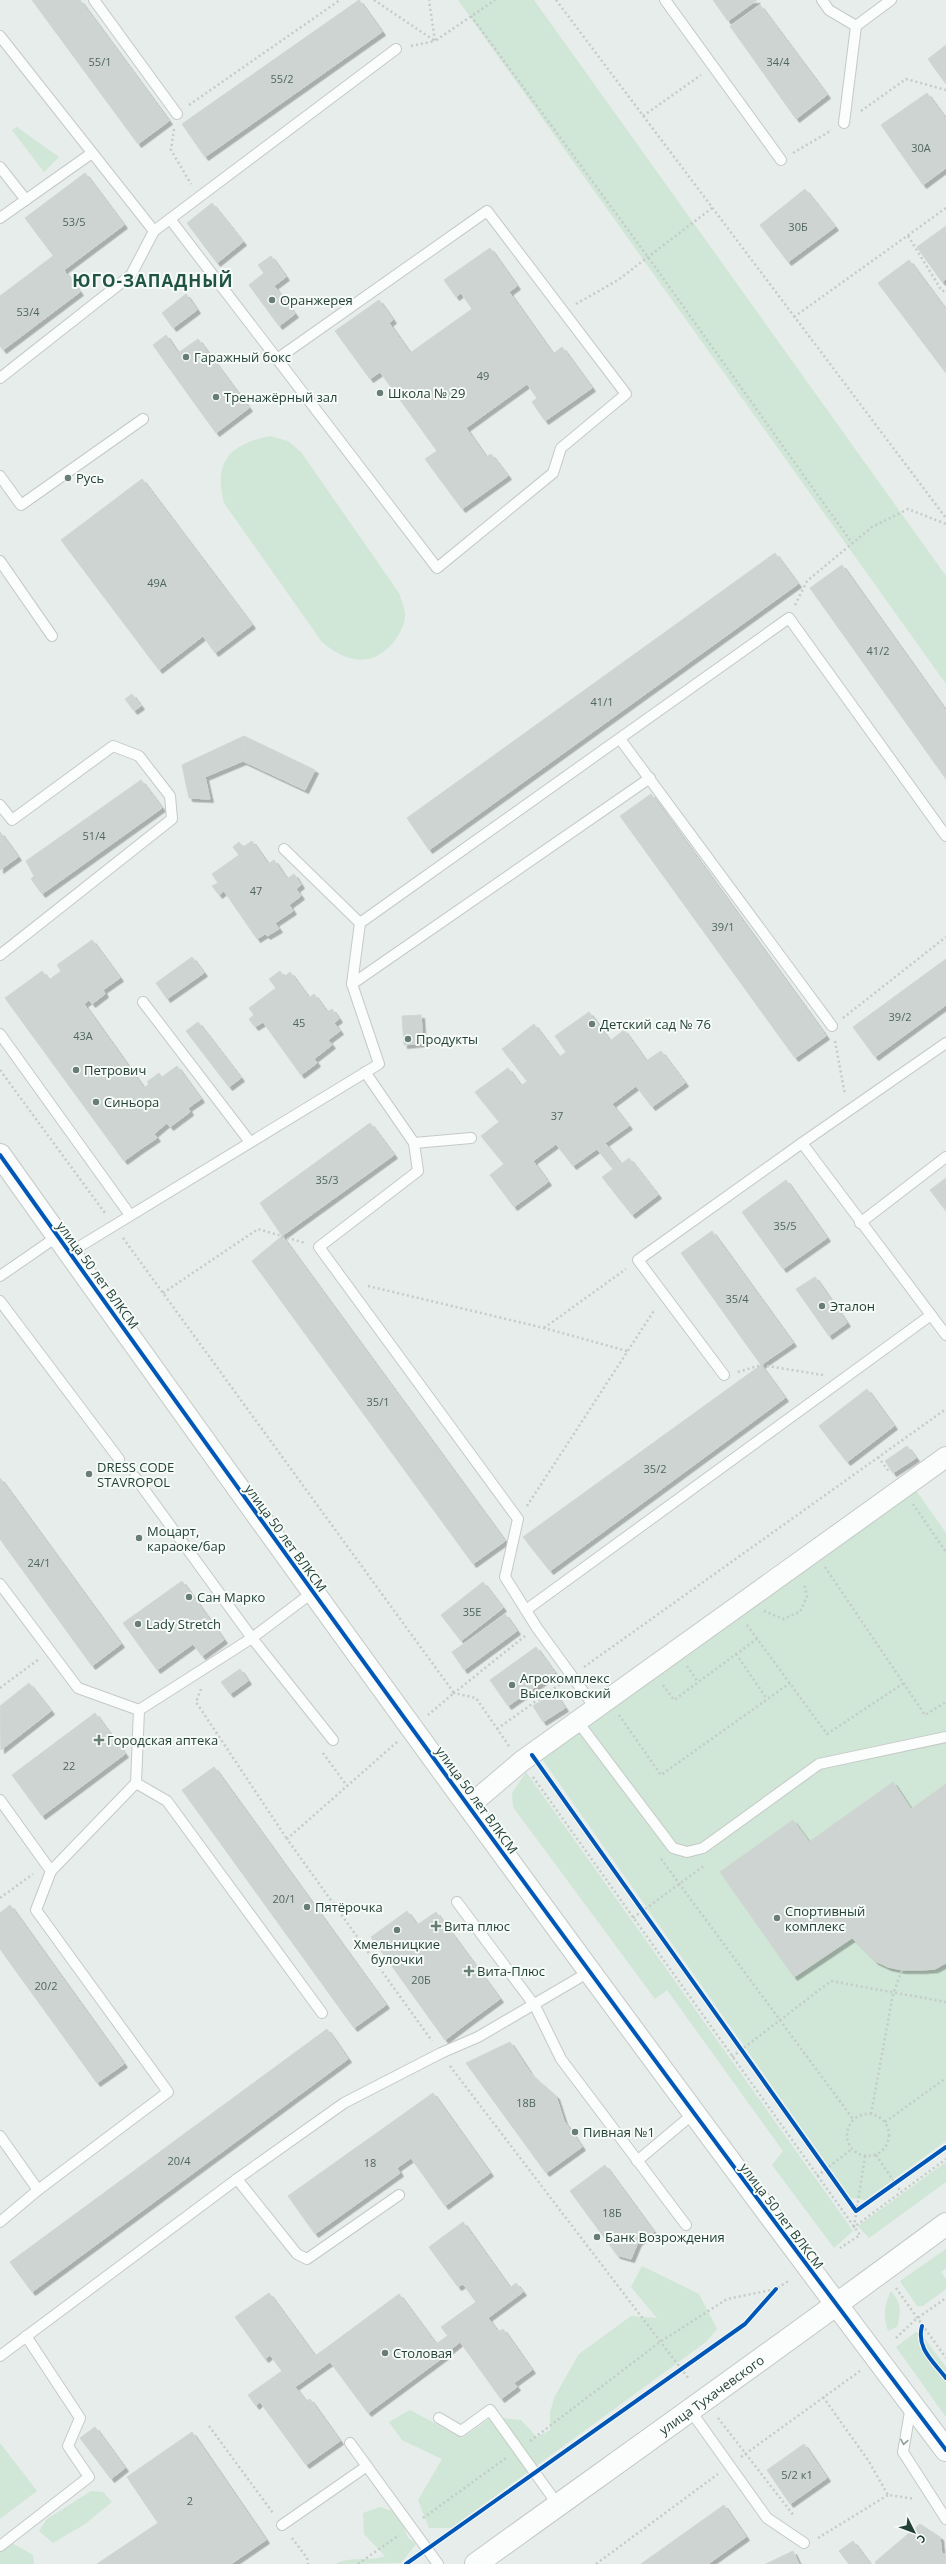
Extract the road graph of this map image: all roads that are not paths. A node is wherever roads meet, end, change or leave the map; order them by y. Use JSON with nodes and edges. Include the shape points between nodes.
{"nodes":[{"id":1,"x":94,"y":0,"type":"edge"},
{"id":2,"x":665,"y":0,"type":"edge"},
{"id":3,"x":822,"y":0,"type":"edge"},
{"id":4,"x":891,"y":0,"type":"edge"},
{"id":5,"x":856,"y":26,"type":"junction"},
{"id":6,"x":0,"y":36,"type":"edge"},
{"id":7,"x":396,"y":49,"type":"road end"},
{"id":8,"x":177,"y":114,"type":"road end"},
{"id":9,"x":844,"y":123,"type":"road end"},
{"id":10,"x":92,"y":153,"type":"junction"},
{"id":11,"x":780,"y":160,"type":"road end"},
{"id":12,"x":0,"y":167,"type":"edge"},
{"id":13,"x":26,"y":200,"type":"junction"},
{"id":14,"x":0,"y":218,"type":"edge"},
{"id":15,"x":170,"y":219,"type":"junction"},
{"id":16,"x":154,"y":231,"type":"junction"},
{"id":17,"x":277,"y":359,"type":"junction"},
{"id":18,"x":0,"y":378,"type":"edge"},
{"id":19,"x":143,"y":419,"type":"dead end"},
{"id":20,"x":0,"y":476,"type":"edge"},
{"id":21,"x":0,"y":561,"type":"edge"},
{"id":22,"x":52,"y":636,"type":"dead end"},
{"id":23,"x":620,"y":739,"type":"junction"},
{"id":24,"x":650,"y":778,"type":"junction"},
{"id":25,"x":0,"y":805,"type":"edge"},
{"id":26,"x":946,"y":836,"type":"edge"},
{"id":27,"x":284,"y":849,"type":"dead end"},
{"id":28,"x":360,"y":923,"type":"junction"},
{"id":29,"x":0,"y":955,"type":"edge"},
{"id":30,"x":352,"y":984,"type":"junction"},
{"id":31,"x":143,"y":1002,"type":"dead end"},
{"id":32,"x":832,"y":1026,"type":"road end"},
{"id":33,"x":0,"y":1034,"type":"edge"},
{"id":34,"x":946,"y":1043,"type":"edge"},
{"id":35,"x":365,"y":1072,"type":"junction"},
{"id":36,"x":471,"y":1138,"type":"dead end"},
{"id":37,"x":250,"y":1142,"type":"junction"},
{"id":38,"x":414,"y":1143,"type":"junction"},
{"id":39,"x":802,"y":1143,"type":"junction"},
{"id":40,"x":0,"y":1155,"type":"edge"},
{"id":41,"x":946,"y":1157,"type":"edge"},
{"id":42,"x":130,"y":1215,"type":"junction"},
{"id":43,"x":860,"y":1222,"type":"junction"},
{"id":44,"x":64,"y":1245,"type":"junction"},
{"id":45,"x":1,"y":1275,"type":"edge"},
{"id":46,"x":0,"y":1301,"type":"edge"},
{"id":47,"x":931,"y":1315,"type":"junction"},
{"id":48,"x":946,"y":1335,"type":"edge"},
{"id":49,"x":724,"y":1375,"type":"road end"},
{"id":50,"x":946,"y":1457,"type":"edge"},
{"id":51,"x":119,"y":1459,"type":"dead end"},
{"id":52,"x":135,"y":1477,"type":"dead end"},
{"id":53,"x":0,"y":1584,"type":"edge"},
{"id":54,"x":313,"y":1592,"type":"junction"},
{"id":55,"x":526,"y":1610,"type":"junction"},
{"id":56,"x":252,"y":1638,"type":"junction"},
{"id":57,"x":596,"y":1709,"type":"junction"},
{"id":58,"x":139,"y":1710,"type":"junction"},
{"id":59,"x":578,"y":1722,"type":"junction"},
{"id":60,"x":946,"y":1737,"type":"edge"},
{"id":61,"x":333,"y":1740,"type":"dead end"},
{"id":62,"x":136,"y":1782,"type":"junction"},
{"id":63,"x":0,"y":1800,"type":"edge"},
{"id":64,"x":470,"y":1805,"type":"junction"},
{"id":65,"x":49,"y":1868,"type":"junction"},
{"id":66,"x":457,"y":1902,"type":"dead end"},
{"id":67,"x":589,"y":1972,"type":"junction"},
{"id":68,"x":535,"y":2006,"type":"junction"},
{"id":69,"x":322,"y":2014,"type":"dead end"},
{"id":70,"x":693,"y":2114,"type":"junction"},
{"id":71,"x":0,"y":2136,"type":"edge"},
{"id":72,"x":637,"y":2161,"type":"junction"},
{"id":73,"x":237,"y":2179,"type":"junction"},
{"id":74,"x":38,"y":2190,"type":"junction"},
{"id":75,"x":399,"y":2195,"type":"dead end"},
{"id":76,"x":0,"y":2222,"type":"edge"},
{"id":77,"x":946,"y":2224,"type":"edge"},
{"id":78,"x":686,"y":2225,"type":"dead end"},
{"id":79,"x":836,"y":2305,"type":"junction"},
{"id":80,"x":26,"y":2336,"type":"junction"},
{"id":81,"x":0,"y":2356,"type":"edge"},
{"id":82,"x":911,"y":2404,"type":"junction"},
{"id":83,"x":690,"y":2410,"type":"junction"},
{"id":84,"x":439,"y":2418,"type":"dead end"},
{"id":85,"x":350,"y":2443,"type":"dead end"},
{"id":86,"x":946,"y":2450,"type":"edge"},
{"id":87,"x":367,"y":2466,"type":"junction"},
{"id":88,"x":558,"y":2505,"type":"junction"},
{"id":89,"x":946,"y":2519,"type":"edge"},
{"id":90,"x":282,"y":2525,"type":"road end"},
{"id":91,"x":804,"y":2543,"type":"dead end"},
{"id":92,"x":0,"y":2546,"type":"edge"},
{"id":93,"x":438,"y":2564,"type":"edge"},
{"id":94,"x":476,"y":2564,"type":"edge"}],
"edges":[{"from":1,"to":8,"type":"lane"},
{"from":2,"to":11,"type":"lane"},
{"from":3,"to":5,"type":"lane","via":[[829,10]]},
{"from":4,"to":5,"type":"lane"},
{"from":5,"to":9,"type":"lane"},
{"from":6,"to":10,"type":"lane"},
{"from":7,"to":15,"type":"lane"},
{"from":10,"to":13,"type":"lane"},
{"from":10,"to":16,"type":"lane"},
{"from":12,"to":13,"type":"lane"},
{"from":13,"to":14,"type":"lane"},
{"from":15,"to":16,"type":"lane"},
{"from":15,"to":17,"type":"lane"},
{"from":16,"to":18,"type":"lane","via":[[131,275]]},
{"from":17,"to":17,"type":"lane","via":[[437,568],[553,472],[561,448],[626,394],[487,211]]},
{"from":19,"to":20,"type":"lane","via":[[21,505]]},
{"from":21,"to":22,"type":"lane"},
{"from":23,"to":24,"type":"lane"},
{"from":23,"to":26,"type":"lane","via":[[789,618]]},
{"from":23,"to":28,"type":"lane"},
{"from":24,"to":30,"type":"lane"},
{"from":24,"to":32,"type":"lane"},
{"from":25,"to":29,"type":"lane","via":[[12,820],[113,746],[139,756],[170,796],[172,819]]},
{"from":27,"to":28,"type":"lane"},
{"from":28,"to":30,"type":"lane"},
{"from":30,"to":35,"type":"lane","via":[[379,1064]]},
{"from":31,"to":37,"type":"lane"},
{"from":33,"to":42,"type":"lane"},
{"from":34,"to":39,"type":"lane"},
{"from":35,"to":37,"type":"lane"},
{"from":35,"to":38,"type":"lane"},
{"from":36,"to":38,"type":"lane"},
{"from":37,"to":42,"type":"lane"},
{"from":38,"to":55,"type":"lane","via":[[418,1171],[319,1248],[518,1520],[505,1577]]},
{"from":39,"to":43,"type":"lane"},
{"from":39,"to":49,"type":"lane","via":[[638,1260]]},
{"from":40,"to":44,"type":"street","name":"улица 50 лет ВЛКСМ"},
{"from":41,"to":43,"type":"lane"},
{"from":42,"to":44,"type":"lane","via":[[114,1226]]},
{"from":43,"to":47,"type":"lane"},
{"from":44,"to":45,"type":"lane"},
{"from":44,"to":54,"type":"street","name":"улица 50 лет ВЛКСМ"},
{"from":46,"to":51,"type":"lane"},
{"from":47,"to":48,"type":"lane"},
{"from":47,"to":55,"type":"lane"},
{"from":50,"to":57,"type":"street"},
{"from":52,"to":56,"type":"lane"},
{"from":53,"to":58,"type":"lane","via":[[78,1688]]},
{"from":54,"to":56,"type":"lane"},
{"from":54,"to":64,"type":"street","name":"улица 50 лет ВЛКСМ"},
{"from":55,"to":57,"type":"lane"},
{"from":56,"to":58,"type":"lane"},
{"from":56,"to":61,"type":"lane"},
{"from":57,"to":59,"type":"street"},
{"from":58,"to":62,"type":"lane"},
{"from":59,"to":60,"type":"lane","via":[[673,1848],[687,1852],[703,1848],[819,1764]]},
{"from":59,"to":64,"type":"street","via":[[532,1762]]},
{"from":62,"to":65,"type":"lane"},
{"from":62,"to":69,"type":"lane","via":[[167,1801]]},
{"from":63,"to":65,"type":"lane"},
{"from":64,"to":67,"type":"street","name":"улица 50 лет ВЛКСМ"},
{"from":65,"to":74,"type":"lane","via":[[36,1910],[168,2092]]},
{"from":66,"to":68,"type":"lane"},
{"from":67,"to":68,"type":"lane"},
{"from":67,"to":70,"type":"street","name":"улица 50 лет ВЛКСМ"},
{"from":68,"to":72,"type":"lane","via":[[561,2059]]},
{"from":68,"to":73,"type":"lane","via":[[344,2103]]},
{"from":70,"to":72,"type":"lane"},
{"from":70,"to":79,"type":"street","name":"улица 50 лет ВЛКСМ"},
{"from":71,"to":74,"type":"lane"},
{"from":72,"to":78,"type":"lane"},
{"from":73,"to":75,"type":"lane","via":[[297,2254],[307,2259]]},
{"from":73,"to":80,"type":"lane"},
{"from":74,"to":76,"type":"lane"},
{"from":77,"to":79,"type":"street","name":"улица Тухачевского"},
{"from":79,"to":82,"type":"street","name":"улица 50 лет ВЛКСМ"},
{"from":79,"to":83,"type":"street","name":"улица Тухачевского"},
{"from":80,"to":81,"type":"lane"},
{"from":80,"to":92,"type":"lane","via":[[80,2418],[68,2446],[89,2477]]},
{"from":82,"to":86,"type":"street","name":"улица 50 лет ВЛКСМ"},
{"from":82,"to":89,"type":"lane","one_way":true,"via":[[902,2452]]},
{"from":83,"to":88,"type":"street","name":"улица Тухачевского"},
{"from":83,"to":91,"type":"lane","via":[[767,2518]]},
{"from":84,"to":88,"type":"lane","via":[[461,2431],[490,2410]]},
{"from":85,"to":87,"type":"lane"},
{"from":87,"to":90,"type":"lane"},
{"from":87,"to":93,"type":"lane"},
{"from":88,"to":94,"type":"street","name":"улица Тухачевского"}]}
